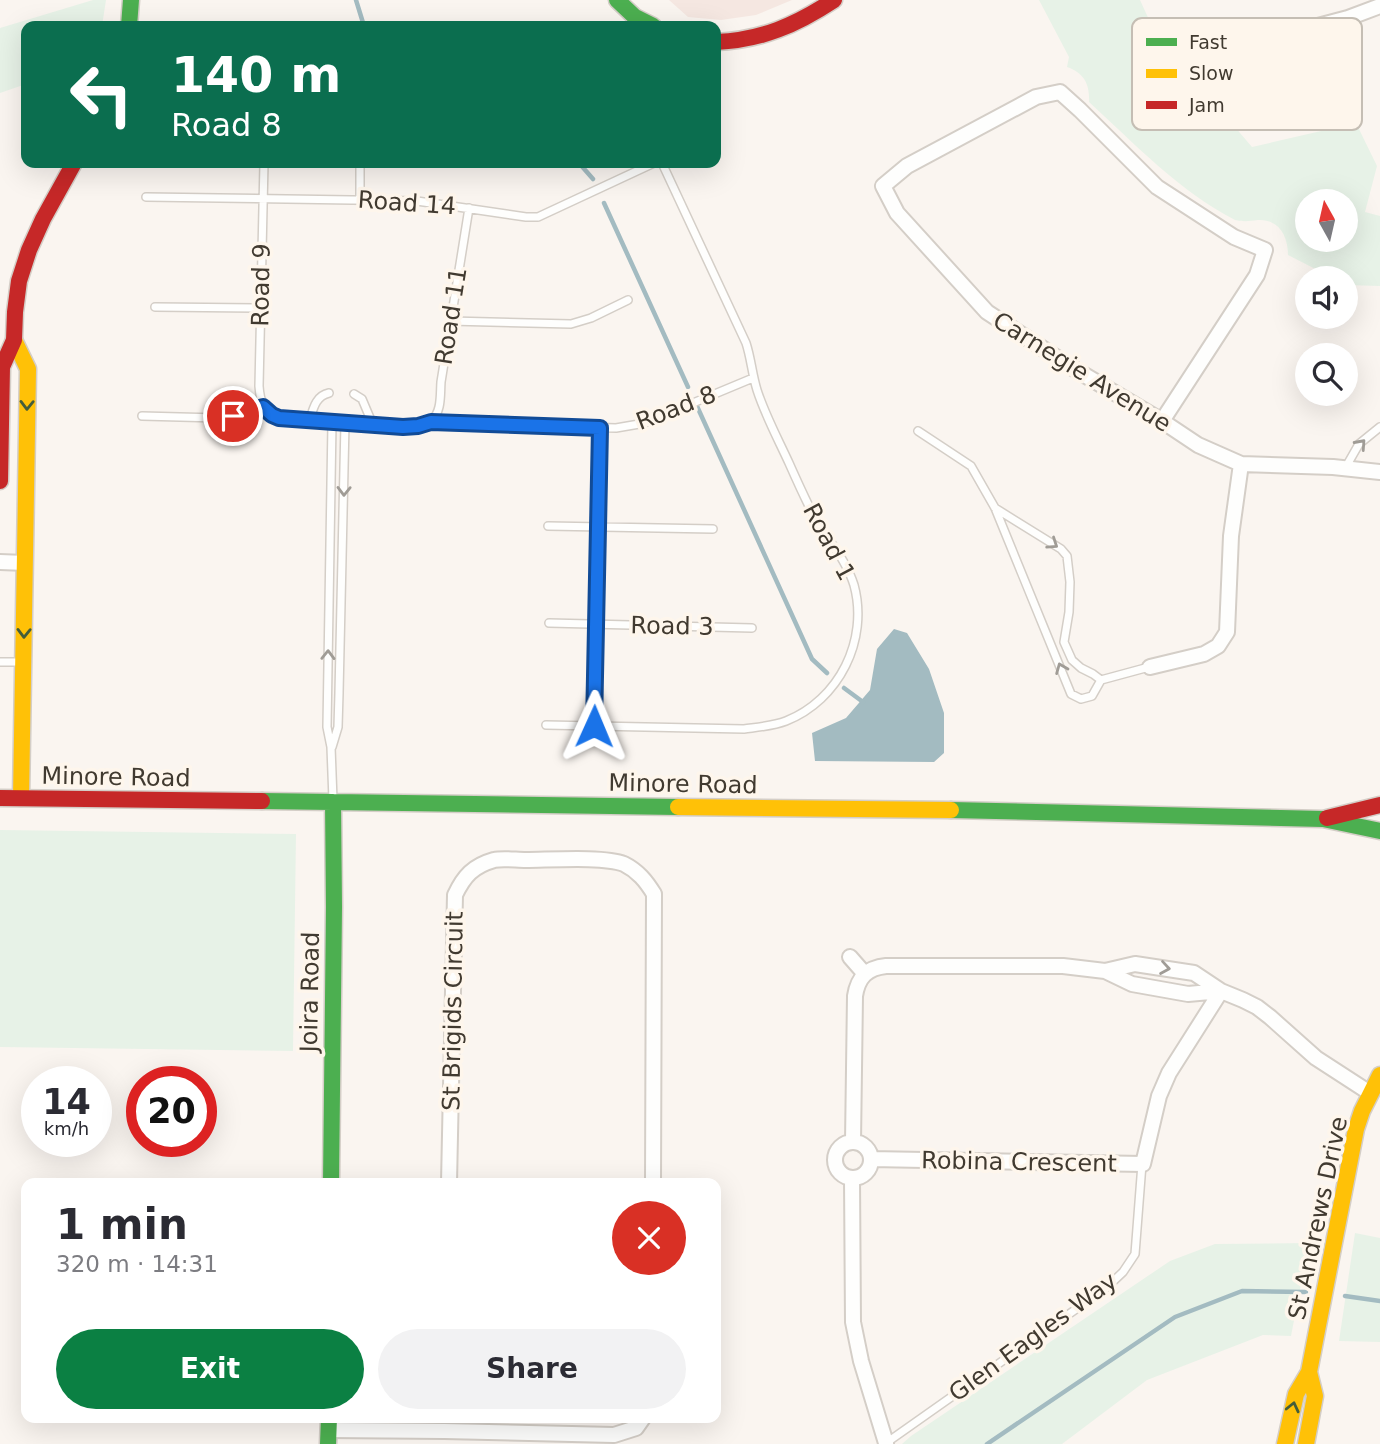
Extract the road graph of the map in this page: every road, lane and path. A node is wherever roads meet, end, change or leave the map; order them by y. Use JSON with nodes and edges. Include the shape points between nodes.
{"nodes":[{"id":1,"x":131,"y":0,"type":"edge"},
{"id":2,"x":617,"y":0,"type":"edge"},
{"id":3,"x":834,"y":0,"type":"edge"},
{"id":4,"x":1380,"y":6,"type":"edge"},
{"id":5,"x":1348,"y":18,"type":"edge"},
{"id":6,"x":129,"y":21,"type":"edge"},
{"id":7,"x":643,"y":21,"type":"edge"},
{"id":8,"x":721,"y":42,"type":"edge"},
{"id":9,"x":71,"y":168,"type":"edge"},
{"id":10,"x":264,"y":168,"type":"edge"},
{"id":11,"x":360,"y":168,"type":"edge"},
{"id":12,"x":644,"y":168,"type":"edge"},
{"id":13,"x":664,"y":168,"type":"edge"},
{"id":14,"x":146,"y":197,"type":"dead end"},
{"id":15,"x":263,"y":198,"type":"junction"},
{"id":16,"x":360,"y":199,"type":"junction"},
{"id":17,"x":468,"y":208,"type":"junction"},
{"id":18,"x":628,"y":300,"type":"dead end"},
{"id":19,"x":155,"y":307,"type":"dead end"},
{"id":20,"x":260,"y":308,"type":"junction"},
{"id":21,"x":450,"y":321,"type":"junction"},
{"id":22,"x":15,"y":340,"type":"junction"},
{"id":23,"x":753,"y":378,"type":"junction"},
{"id":24,"x":329,"y":393,"type":"dead end"},
{"id":25,"x":354,"y":394,"type":"dead end"},
{"id":26,"x":263,"y":407,"type":"junction"},
{"id":27,"x":142,"y":416,"type":"dead end"},
{"id":28,"x":1162,"y":421,"type":"junction"},
{"id":29,"x":309,"y":422,"type":"junction"},
{"id":30,"x":431,"y":422,"type":"junction"},
{"id":31,"x":332,"y":423,"type":"junction"},
{"id":32,"x":345,"y":423,"type":"junction"},
{"id":33,"x":373,"y":425,"type":"junction"},
{"id":34,"x":1380,"y":427,"type":"edge"},
{"id":35,"x":600,"y":428,"type":"junction"},
{"id":36,"x":918,"y":430,"type":"dead end"},
{"id":37,"x":1,"y":457,"type":"edge"},
{"id":38,"x":27,"y":457,"type":"junction"},
{"id":39,"x":1380,"y":461,"type":"edge"},
{"id":40,"x":1241,"y":464,"type":"junction"},
{"id":41,"x":1340,"y":466,"type":"junction"},
{"id":42,"x":1380,"y":472,"type":"edge"},
{"id":43,"x":0,"y":481,"type":"edge"},
{"id":44,"x":995,"y":509,"type":"junction"},
{"id":45,"x":548,"y":526,"type":"dead end"},
{"id":46,"x":599,"y":528,"type":"junction"},
{"id":47,"x":713,"y":529,"type":"dead end"},
{"id":48,"x":0,"y":562,"type":"edge"},
{"id":49,"x":25,"y":562,"type":"junction"},
{"id":50,"x":549,"y":623,"type":"dead end"},
{"id":51,"x":596,"y":624,"type":"junction"},
{"id":52,"x":752,"y":628,"type":"dead end"},
{"id":53,"x":0,"y":662,"type":"edge"},
{"id":54,"x":23,"y":662,"type":"junction"},
{"id":55,"x":1150,"y":667,"type":"joint"},
{"id":56,"x":1101,"y":680,"type":"junction"},
{"id":57,"x":327,"y":692,"type":"junction"},
{"id":58,"x":340,"y":693,"type":"junction"},
{"id":59,"x":546,"y":725,"type":"dead end"},
{"id":60,"x":594,"y":726,"type":"junction"},
{"id":61,"x":331,"y":747,"type":"junction"},
{"id":62,"x":0,"y":798,"type":"edge"},
{"id":63,"x":21,"y":798,"type":"junction"},
{"id":64,"x":333,"y":802,"type":"junction"},
{"id":65,"x":1380,"y":806,"type":"edge"},
{"id":66,"x":1323,"y":819,"type":"junction"},
{"id":67,"x":1380,"y":831,"type":"edge"},
{"id":68,"x":850,"y":957,"type":"dead end"},
{"id":69,"x":1105,"y":971,"type":"junction"},
{"id":70,"x":864,"y":973,"type":"junction"},
{"id":71,"x":1221,"y":991,"type":"junction"},
{"id":72,"x":1380,"y":1075,"type":"edge"},
{"id":73,"x":1370,"y":1093,"type":"junction"},
{"id":74,"x":853,"y":1142,"type":"junction"},
{"id":75,"x":871,"y":1159,"type":"junction"},
{"id":76,"x":1143,"y":1164,"type":"junction"},
{"id":77,"x":331,"y":1178,"type":"edge"},
{"id":78,"x":449,"y":1178,"type":"edge"},
{"id":79,"x":653,"y":1178,"type":"edge"},
{"id":80,"x":852,"y":1179,"type":"junction"},
{"id":81,"x":1309,"y":1373,"type":"junction"},
{"id":82,"x":640,"y":1423,"type":"edge"},
{"id":83,"x":444,"y":1424,"type":"edge"},
{"id":84,"x":328,"y":1431,"type":"edge"},
{"id":85,"x":886,"y":1443,"type":"edge"},
{"id":86,"x":1285,"y":1444,"type":"edge"},
{"id":87,"x":1306,"y":1444,"type":"edge"}],
"edges":[{"from":1,"to":6,"type":"street"},
{"from":2,"to":7,"type":"street"},
{"from":3,"to":8,"type":"street","via":[[782,30]]},
{"from":4,"to":5,"type":"street"},
{"from":9,"to":22,"type":"street","via":[[29,250],[19,281]]},
{"from":10,"to":15,"type":"lane","name":"Road 9"},
{"from":11,"to":16,"type":"lane"},
{"from":12,"to":17,"type":"lane","name":"Road 14","via":[[543,216]]},
{"from":13,"to":23,"type":"lane","name":"Road 1","via":[[746,343]]},
{"from":14,"to":15,"type":"lane","name":"Road 14"},
{"from":15,"to":16,"type":"lane","name":"Road 14"},
{"from":15,"to":20,"type":"lane","name":"Road 9"},
{"from":16,"to":17,"type":"lane","name":"Road 14"},
{"from":17,"to":21,"type":"lane","name":"Road 11"},
{"from":18,"to":21,"type":"lane","via":[[571,324]]},
{"from":19,"to":20,"type":"lane"},
{"from":20,"to":26,"type":"lane","name":"Road 9"},
{"from":21,"to":30,"type":"lane","name":"Road 11","via":[[440,406]]},
{"from":22,"to":37,"type":"street","via":[[2,367]]},
{"from":22,"to":38,"type":"street","one_way":true,"via":[[28,369]]},
{"from":23,"to":35,"type":"lane","name":"Road 8","via":[[645,423]]},
{"from":23,"to":60,"type":"lane","name":"Road 1","via":[[809,506],[854,585],[858,628],[845,669],[802,713],[765,727]]},
{"from":24,"to":29,"type":"lane","via":[[317,401]]},
{"from":25,"to":33,"type":"lane","via":[[362,398]]},
{"from":26,"to":27,"type":"lane","via":[[226,417]]},
{"from":26,"to":29,"type":"lane","name":"Road 8","via":[[279,418]]},
{"from":28,"to":28,"type":"street","name":"Carnegie Avenue","via":[[1257,275],[1265,250],[1234,237],[1157,187],[1060,92],[1036,97],[907,166],[883,186],[897,213],[987,312]]},
{"from":28,"to":40,"type":"street","name":"Carnegie Avenue","via":[[1198,445]]},
{"from":29,"to":31,"type":"lane","name":"Road 8"},
{"from":30,"to":33,"type":"lane","name":"Road 8","via":[[411,427]]},
{"from":30,"to":35,"type":"lane","name":"Road 8"},
{"from":31,"to":32,"type":"lane","name":"Road 8"},
{"from":57,"to":31,"type":"lane","one_way":true},
{"from":32,"to":33,"type":"lane","name":"Road 8"},
{"from":32,"to":58,"type":"lane","one_way":true},
{"from":41,"to":34,"type":"lane","one_way":true},
{"from":35,"to":46,"type":"lane"},
{"from":36,"to":44,"type":"lane","via":[[971,466]]},
{"from":37,"to":38,"type":"lane"},
{"from":37,"to":43,"type":"street"},
{"from":38,"to":49,"type":"street"},
{"from":39,"to":41,"type":"street","name":"Carnegie Avenue"},
{"from":40,"to":41,"type":"street","name":"Carnegie Avenue"},
{"from":40,"to":55,"type":"street","via":[[1231,536],[1227,632],[1218,646],[1205,654]]},
{"from":41,"to":42,"type":"street","name":"Carnegie Avenue"},
{"from":44,"to":56,"type":"lane","one_way":true,"via":[[1067,556],[1070,582],[1064,642],[1072,660]]},
{"from":56,"to":44,"type":"lane","one_way":true,"via":[[1092,696],[1081,699],[1071,694]]},
{"from":45,"to":46,"type":"lane"},
{"from":46,"to":47,"type":"lane"},
{"from":46,"to":51,"type":"lane"},
{"from":48,"to":49,"type":"street"},
{"from":49,"to":54,"type":"street","one_way":true},
{"from":50,"to":51,"type":"lane","name":"Road 3"},
{"from":51,"to":52,"type":"lane","name":"Road 3"},
{"from":51,"to":60,"type":"lane"},
{"from":53,"to":54,"type":"lane"},
{"from":54,"to":63,"type":"street"},
{"from":55,"to":56,"type":"lane"},
{"from":57,"to":58,"type":"lane"},
{"from":57,"to":61,"type":"lane"},
{"from":58,"to":61,"type":"lane","via":[[338,727]]},
{"from":59,"to":60,"type":"lane","name":"Road 1"},
{"from":61,"to":64,"type":"lane"},
{"from":62,"to":63,"type":"street","name":"Minore Road"},
{"from":63,"to":64,"type":"street","name":"Minore Road"},
{"from":64,"to":66,"type":"street","name":"Minore Road"},
{"from":64,"to":77,"type":"street","name":"Joira Road"},
{"from":65,"to":66,"type":"street","name":"Minore Road"},
{"from":66,"to":67,"type":"street","name":"Minore Road"},
{"from":68,"to":70,"type":"street"},
{"from":69,"to":70,"type":"street","via":[[1032,965],[886,966]]},
{"from":69,"to":71,"type":"street","via":[[1132,984],[1188,994]]},
{"from":69,"to":71,"type":"street","one_way":true,"via":[[1135,964],[1194,973]]},
{"from":70,"to":74,"type":"street","via":[[855,996]]},
{"from":71,"to":73,"type":"street","via":[[1257,1007],[1316,1058]]},
{"from":71,"to":76,"type":"street","name":"Robina Crescent","via":[[1169,1073]]},
{"from":72,"to":73,"type":"street","name":"St Andrews Drive"},
{"from":73,"to":81,"type":"street","name":"St Andrews Drive","via":[[1356,1129]]},
{"from":74,"to":75,"type":"street","via":[[864,1145]]},
{"from":74,"to":80,"type":"street","via":[[838,1149],[835,1160],[838,1171]]},
{"from":75,"to":76,"type":"street","name":"Robina Crescent"},
{"from":75,"to":80,"type":"street","via":[[866,1173]]},
{"from":76,"to":85,"type":"lane","name":"Glen Eagles Way","via":[[1135,1254],[1123,1272],[1107,1288]]},
{"from":78,"to":79,"type":"street","name":"St Brigids Circuit","via":[[455,895],[472,870],[496,860],[603,860],[623,863],[643,876],[654,894]]},
{"from":80,"to":85,"type":"street","via":[[853,1322]]},
{"from":86,"to":81,"type":"street","name":"St Andrews Drive","one_way":true,"via":[[1296,1394]]},
{"from":81,"to":87,"type":"street","name":"St Andrews Drive","via":[[1315,1396]]},
{"from":82,"to":83,"type":"street","via":[[614,1436]]},
{"from":83,"to":84,"type":"street"}]}
